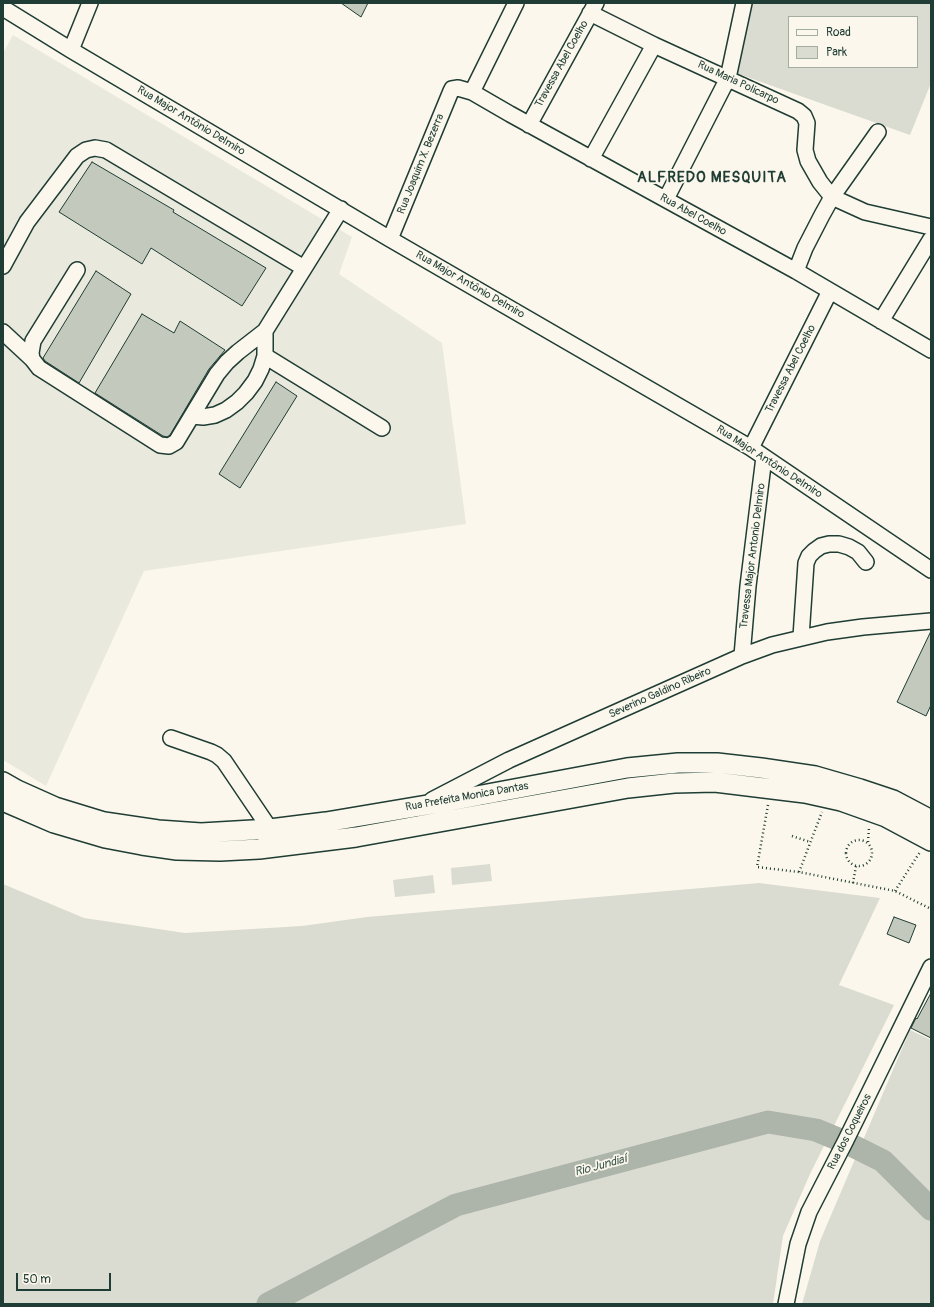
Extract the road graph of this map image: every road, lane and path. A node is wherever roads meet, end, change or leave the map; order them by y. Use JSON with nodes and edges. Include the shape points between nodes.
{"nodes":[{"id":1,"x":90,"y":3,"type":"edge"},
{"id":2,"x":516,"y":3,"type":"edge"},
{"id":3,"x":744,"y":3,"type":"edge"},
{"id":4,"x":3,"y":8,"type":"edge"},
{"id":5,"x":593,"y":8,"type":"edge"},
{"id":6,"x":654,"y":45,"type":"junction"},
{"id":7,"x":71,"y":50,"type":"junction"},
{"id":8,"x":728,"y":78,"type":"junction"},
{"id":9,"x":452,"y":89,"type":"joint"},
{"id":10,"x":472,"y":92,"type":"junction"},
{"id":11,"x":529,"y":125,"type":"junction"},
{"id":12,"x":878,"y":132,"type":"dead end"},
{"id":13,"x":591,"y":158,"type":"junction"},
{"id":14,"x":832,"y":197,"type":"junction"},
{"id":15,"x":666,"y":199,"type":"junction"},
{"id":16,"x":341,"y":209,"type":"junction"},
{"id":17,"x":931,"y":227,"type":"edge"},
{"id":18,"x":390,"y":239,"type":"junction"},
{"id":19,"x":931,"y":239,"type":"edge"},
{"id":20,"x":3,"y":266,"type":"edge"},
{"id":21,"x":304,"y":268,"type":"junction"},
{"id":22,"x":77,"y":270,"type":"dead end"},
{"id":23,"x":796,"y":271,"type":"junction"},
{"id":24,"x":830,"y":291,"type":"junction"},
{"id":25,"x":882,"y":321,"type":"junction"},
{"id":26,"x":265,"y":331,"type":"junction"},
{"id":27,"x":3,"y":332,"type":"edge"},
{"id":28,"x":931,"y":350,"type":"edge"},
{"id":29,"x":265,"y":356,"type":"junction"},
{"id":30,"x":32,"y":359,"type":"junction"},
{"id":31,"x":192,"y":416,"type":"junction"},
{"id":32,"x":382,"y":428,"type":"dead end"},
{"id":33,"x":751,"y":448,"type":"junction"},
{"id":34,"x":764,"y":457,"type":"junction"},
{"id":35,"x":866,"y":562,"type":"dead end"},
{"id":36,"x":931,"y":570,"type":"edge"},
{"id":37,"x":931,"y":621,"type":"edge"},
{"id":38,"x":801,"y":637,"type":"junction"},
{"id":39,"x":742,"y":656,"type":"junction"},
{"id":40,"x":171,"y":738,"type":"dead end"},
{"id":41,"x":3,"y":782,"type":"edge"},
{"id":42,"x":3,"y":801,"type":"edge"},
{"id":43,"x":775,"y":806,"type":"dead end"},
{"id":44,"x":828,"y":813,"type":"dead end"},
{"id":45,"x":424,"y":815,"type":"junction"},
{"id":46,"x":876,"y":828,"type":"dead end"},
{"id":47,"x":270,"y":829,"type":"junction"},
{"id":48,"x":928,"y":833,"type":"edge"},
{"id":49,"x":792,"y":836,"type":"dead end"},
{"id":50,"x":810,"y":842,"type":"junction"},
{"id":51,"x":868,"y":842,"type":"junction"},
{"id":52,"x":856,"y":866,"type":"junction"},
{"id":53,"x":799,"y":872,"type":"junction"},
{"id":54,"x":853,"y":884,"type":"junction"},
{"id":55,"x":895,"y":891,"type":"junction"},
{"id":56,"x":931,"y":909,"type":"edge"},
{"id":57,"x":931,"y":967,"type":"edge"},
{"id":58,"x":786,"y":1304,"type":"edge"}],
"edges":[{"from":1,"to":7,"type":"street"},
{"from":2,"to":10,"type":"street"},
{"from":3,"to":8,"type":"street"},
{"from":4,"to":7,"type":"street","name":"Rua Major Antônio Delmiro"},
{"from":5,"to":6,"type":"street","name":"Rua Maria Policarpo"},
{"from":5,"to":11,"type":"street","name":"Travessa Abel Coelho"},
{"from":6,"to":8,"type":"street","name":"Rua Maria Policarpo"},
{"from":6,"to":13,"type":"street"},
{"from":7,"to":16,"type":"street","name":"Rua Major Antônio Delmiro"},
{"from":8,"to":14,"type":"street","name":"Rua Maria Policarpo","via":[[794,108],[804,116],[808,127],[805,150],[808,161]]},
{"from":8,"to":15,"type":"street"},
{"from":9,"to":10,"type":"street","name":"Rua Abel Coelho"},
{"from":9,"to":18,"type":"street","name":"Rua Joaquim X. Bezerra"},
{"from":10,"to":11,"type":"street","name":"Rua Abel Coelho"},
{"from":11,"to":13,"type":"street","name":"Rua Abel Coelho"},
{"from":12,"to":14,"type":"street"},
{"from":13,"to":15,"type":"street","name":"Rua Abel Coelho"},
{"from":14,"to":17,"type":"street","via":[[865,212]]},
{"from":14,"to":23,"type":"street","via":[[808,241]]},
{"from":15,"to":23,"type":"street","name":"Rua Abel Coelho"},
{"from":16,"to":18,"type":"street","name":"Rua Major Antônio Delmiro"},
{"from":16,"to":21,"type":"street"},
{"from":18,"to":33,"type":"street","name":"Rua Major Antônio Delmiro"},
{"from":19,"to":25,"type":"street"},
{"from":20,"to":21,"type":"street","via":[[27,222],[77,156],[95,148],[106,150]]},
{"from":21,"to":26,"type":"street"},
{"from":22,"to":30,"type":"street","via":[[33,341]]},
{"from":23,"to":24,"type":"street","name":"Rua Abel Coelho"},
{"from":24,"to":25,"type":"street","name":"Rua Abel Coelho"},
{"from":24,"to":33,"type":"street","name":"Travessa Abel Coelho"},
{"from":25,"to":28,"type":"street","name":"Rua Abel Coelho"},
{"from":26,"to":29,"type":"street"},
{"from":26,"to":31,"type":"street","via":[[227,362]]},
{"from":27,"to":30,"type":"street"},
{"from":29,"to":31,"type":"street","via":[[255,381],[237,402],[214,415]]},
{"from":29,"to":32,"type":"street"},
{"from":30,"to":31,"type":"street","via":[[39,368],[160,446],[169,446],[176,442]]},
{"from":33,"to":34,"type":"street","name":"Rua Major Antônio Delmiro"},
{"from":34,"to":36,"type":"street","name":"Rua Major Antônio Delmiro"},
{"from":34,"to":39,"type":"street","name":"Travessa Major Antonio Delmiro"},
{"from":35,"to":38,"type":"street","via":[[858,552],[839,544],[821,546],[814,550],[806,563]]},
{"from":37,"to":38,"type":"street","name":"Severino Galdino Ribeiro","via":[[863,627]]},
{"from":38,"to":39,"type":"street","name":"Severino Galdino Ribeiro"},
{"from":39,"to":45,"type":"street","name":"Severino Galdino Ribeiro","via":[[509,760]]},
{"from":40,"to":47,"type":"street","via":[[211,752],[220,758]]},
{"from":41,"to":47,"type":"main road","name":"Rua Prefeita Monica Dantas","via":[[55,807],[104,822],[201,833]]},
{"from":42,"to":45,"type":"main road","name":"Rua Prefeita Monica Dantas","via":[[72,830],[177,850],[259,849],[356,837]]},
{"from":43,"to":53,"type":"path","via":[[767,805],[757,867]]},
{"from":44,"to":50,"type":"path","via":[[822,811]]},
{"from":45,"to":47,"type":"main road","name":"Rua Prefeita Monica Dantas"},
{"from":45,"to":48,"type":"main road","name":"Rua Prefeita Monica Dantas","via":[[628,788],[715,782],[805,793],[841,801]]},
{"from":46,"to":51,"type":"path","via":[[869,825]]},
{"from":48,"to":55,"type":"path"},
{"from":49,"to":50,"type":"path"},
{"from":50,"to":53,"type":"path"},
{"from":51,"to":52,"type":"path","via":[[872,850],[871,859],[865,865]]},
{"from":51,"to":52,"type":"path","via":[[855,840],[846,849],[846,858]]},
{"from":52,"to":54,"type":"path"},
{"from":53,"to":54,"type":"path"},
{"from":54,"to":55,"type":"path"},
{"from":55,"to":56,"type":"path"},
{"from":57,"to":58,"type":"street","name":"Rua dos Coqueiros","via":[[805,1222]]}]}
